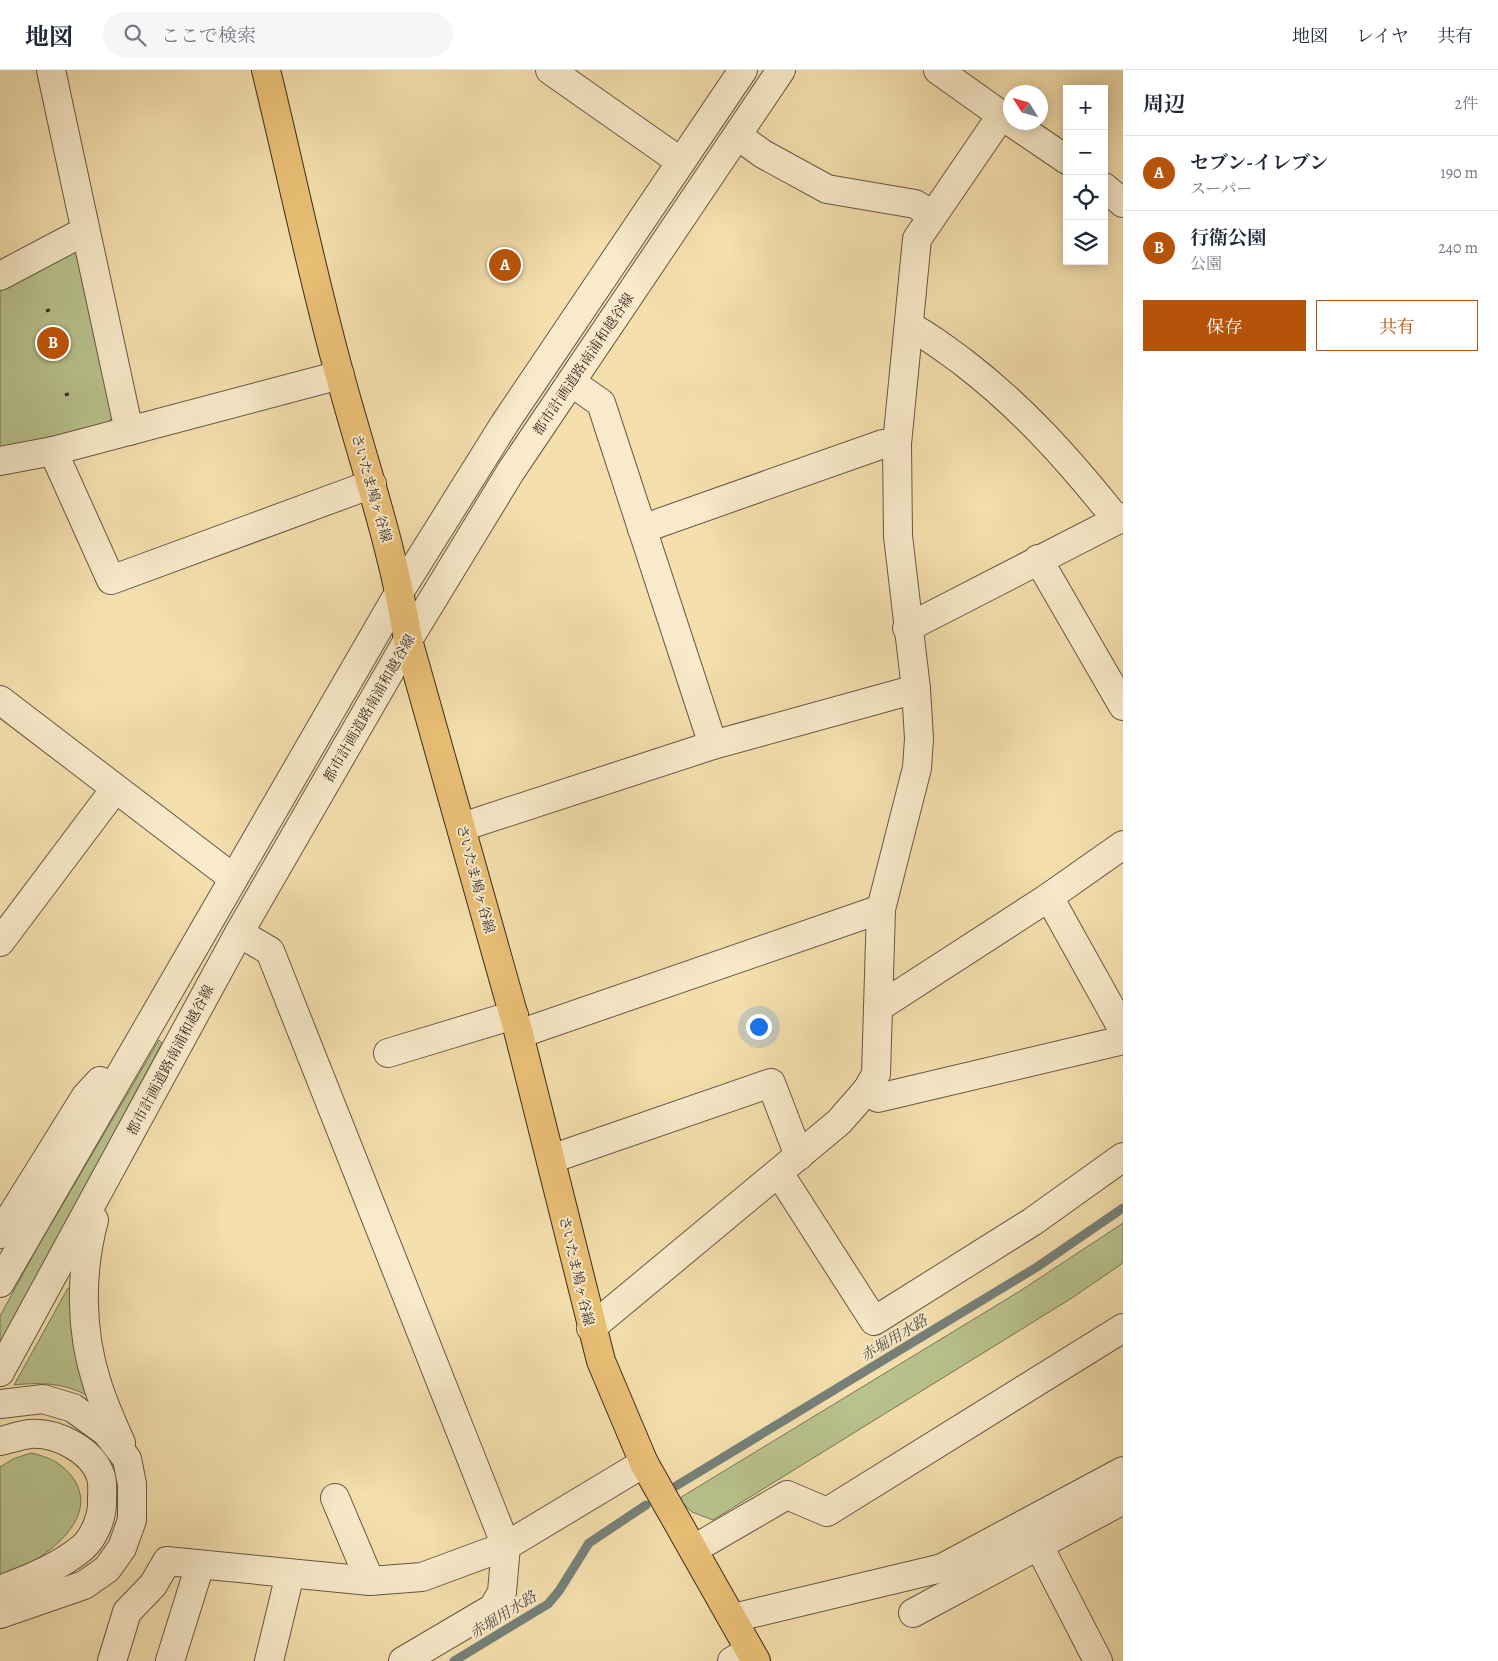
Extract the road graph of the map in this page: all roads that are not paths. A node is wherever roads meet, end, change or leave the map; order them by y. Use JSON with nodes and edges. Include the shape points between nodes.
{"nodes":[{"id":1,"x":51,"y":70,"type":"edge"},
{"id":2,"x":266,"y":70,"type":"edge"},
{"id":3,"x":550,"y":70,"type":"edge"},
{"id":4,"x":743,"y":70,"type":"edge"},
{"id":5,"x":781,"y":70,"type":"edge"},
{"id":6,"x":938,"y":70,"type":"edge"},
{"id":7,"x":1003,"y":117,"type":"edge"},
{"id":8,"x":1003,"y":125,"type":"edge"},
{"id":9,"x":1022,"y":130,"type":"edge"},
{"id":10,"x":738,"y":136,"type":"junction"},
{"id":11,"x":1063,"y":157,"type":"edge"},
{"id":12,"x":681,"y":162,"type":"junction"},
{"id":13,"x":1108,"y":191,"type":"edge"},
{"id":14,"x":1123,"y":204,"type":"edge"},
{"id":15,"x":933,"y":215,"type":"junction"},
{"id":16,"x":86,"y":231,"type":"junction"},
{"id":17,"x":0,"y":276,"type":"edge"},
{"id":18,"x":909,"y":326,"type":"junction"},
{"id":19,"x":340,"y":375,"type":"junction"},
{"id":20,"x":571,"y":382,"type":"junction"},
{"id":21,"x":129,"y":432,"type":"junction"},
{"id":22,"x":898,"y":444,"type":"junction"},
{"id":23,"x":53,"y":452,"type":"junction"},
{"id":24,"x":0,"y":461,"type":"edge"},
{"id":25,"x":372,"y":484,"type":"junction"},
{"id":26,"x":1120,"y":518,"type":"edge"},
{"id":27,"x":642,"y":529,"type":"junction"},
{"id":28,"x":1038,"y":559,"type":"junction"},
{"id":29,"x":400,"y":591,"type":"junction"},
{"id":30,"x":907,"y":628,"type":"junction"},
{"id":31,"x":408,"y":640,"type":"junction"},
{"id":32,"x":916,"y":689,"type":"junction"},
{"id":33,"x":0,"y":700,"type":"edge"},
{"id":34,"x":1123,"y":706,"type":"edge"},
{"id":35,"x":713,"y":745,"type":"junction"},
{"id":36,"x":115,"y":789,"type":"junction"},
{"id":37,"x":462,"y":827,"type":"junction"},
{"id":38,"x":1123,"y":845,"type":"edge"},
{"id":39,"x":233,"y":878,"type":"junction"},
{"id":40,"x":1049,"y":897,"type":"junction"},
{"id":41,"x":881,"y":909,"type":"junction"},
{"id":42,"x":239,"y":932,"type":"junction"},
{"id":43,"x":0,"y":942,"type":"edge"},
{"id":44,"x":879,"y":1007,"type":"junction"},
{"id":45,"x":516,"y":1024,"type":"junction"},
{"id":46,"x":1123,"y":1030,"type":"edge"},
{"id":47,"x":141,"y":1038,"type":"junction"},
{"id":48,"x":1123,"y":1040,"type":"edge"},
{"id":49,"x":388,"y":1053,"type":"dead end"},
{"id":50,"x":867,"y":1090,"type":"junction"},
{"id":51,"x":1123,"y":1157,"type":"edge"},
{"id":52,"x":551,"y":1159,"type":"junction"},
{"id":53,"x":789,"y":1164,"type":"junction"},
{"id":54,"x":103,"y":1185,"type":"junction"},
{"id":55,"x":0,"y":1234,"type":"edge"},
{"id":56,"x":0,"y":1283,"type":"edge"},
{"id":57,"x":591,"y":1328,"type":"junction"},
{"id":58,"x":1123,"y":1328,"type":"edge"},
{"id":59,"x":0,"y":1372,"type":"edge"},
{"id":60,"x":0,"y":1404,"type":"edge"},
{"id":61,"x":0,"y":1441,"type":"edge"},
{"id":62,"x":127,"y":1459,"type":"junction"},
{"id":63,"x":644,"y":1463,"type":"junction"},
{"id":64,"x":1123,"y":1471,"type":"edge"},
{"id":65,"x":335,"y":1498,"type":"dead end"},
{"id":66,"x":1123,"y":1500,"type":"edge"},
{"id":67,"x":506,"y":1546,"type":"junction"},
{"id":68,"x":1039,"y":1546,"type":"junction"},
{"id":69,"x":694,"y":1549,"type":"junction"},
{"id":70,"x":200,"y":1564,"type":"junction"},
{"id":71,"x":290,"y":1574,"type":"junction"},
{"id":72,"x":370,"y":1582,"type":"junction"},
{"id":73,"x":0,"y":1590,"type":"edge"},
{"id":74,"x":913,"y":1613,"type":"dead end"},
{"id":75,"x":0,"y":1614,"type":"edge"},
{"id":76,"x":732,"y":1618,"type":"junction"},
{"id":77,"x":746,"y":1658,"type":"edge"},
{"id":78,"x":112,"y":1661,"type":"edge"},
{"id":79,"x":170,"y":1661,"type":"edge"},
{"id":80,"x":270,"y":1661,"type":"edge"},
{"id":81,"x":403,"y":1661,"type":"edge"},
{"id":82,"x":1098,"y":1661,"type":"edge"}],
"edges":[{"from":1,"to":16,"type":"street"},
{"from":2,"to":19,"type":"main road","name":"さいたま鳩ヶ谷線"},
{"from":3,"to":12,"type":"street"},
{"from":4,"to":12,"type":"street"},
{"from":5,"to":10,"type":"street","name":"都市計画道路南浦和越谷線"},
{"from":6,"to":7,"type":"street"},
{"from":8,"to":15,"type":"street"},
{"from":9,"to":11,"type":"street"},
{"from":10,"to":15,"type":"street","via":[[763,154],[827,189],[915,204]]},
{"from":10,"to":20,"type":"street","name":"都市計画道路南浦和越谷線"},
{"from":12,"to":29,"type":"street","via":[[505,423]]},
{"from":13,"to":14,"type":"street"},
{"from":15,"to":18,"type":"street","via":[[917,239]]},
{"from":16,"to":17,"type":"street"},
{"from":16,"to":21,"type":"street"},
{"from":18,"to":22,"type":"street"},
{"from":18,"to":26,"type":"street","via":[[927,335],[984,378],[1045,434]]},
{"from":19,"to":21,"type":"street"},
{"from":19,"to":25,"type":"main road","name":"さいたま鳩ヶ谷線"},
{"from":20,"to":27,"type":"street","via":[[601,403]]},
{"from":20,"to":31,"type":"street","name":"都市計画道路南浦和越谷線","via":[[511,471]]},
{"from":21,"to":23,"type":"street"},
{"from":22,"to":27,"type":"street","via":[[883,444]]},
{"from":22,"to":30,"type":"street","via":[[898,536]]},
{"from":23,"to":24,"type":"street"},
{"from":23,"to":25,"type":"street","via":[[111,580]]},
{"from":25,"to":29,"type":"main road","name":"さいたま鳩ヶ谷線"},
{"from":26,"to":28,"type":"street"},
{"from":27,"to":35,"type":"street"},
{"from":28,"to":30,"type":"street"},
{"from":28,"to":34,"type":"street"},
{"from":29,"to":31,"type":"main road","name":"さいたま鳩ヶ谷線"},
{"from":29,"to":39,"type":"street"},
{"from":30,"to":32,"type":"street"},
{"from":31,"to":37,"type":"main road","name":"さいたま鳩ヶ谷線"},
{"from":31,"to":42,"type":"street","name":"都市計画道路南浦和越谷線"},
{"from":32,"to":35,"type":"street"},
{"from":32,"to":41,"type":"street","via":[[917,768]]},
{"from":33,"to":36,"type":"street"},
{"from":35,"to":37,"type":"street"},
{"from":36,"to":39,"type":"street"},
{"from":36,"to":43,"type":"street"},
{"from":37,"to":45,"type":"main road","name":"さいたま鳩ヶ谷線"},
{"from":38,"to":40,"type":"street"},
{"from":39,"to":47,"type":"street"},
{"from":40,"to":44,"type":"street"},
{"from":40,"to":46,"type":"street"},
{"from":41,"to":44,"type":"street"},
{"from":41,"to":45,"type":"street"},
{"from":42,"to":54,"type":"street","name":"都市計画道路南浦和越谷線"},
{"from":42,"to":67,"type":"street","via":[[270,951]]},
{"from":44,"to":50,"type":"street","via":[[876,1074]]},
{"from":45,"to":49,"type":"street"},
{"from":45,"to":52,"type":"main road","name":"さいたま鳩ヶ谷線"},
{"from":47,"to":55,"type":"street","via":[[86,1096]]},
{"from":47,"to":56,"type":"street"},
{"from":48,"to":50,"type":"street","via":[[878,1098]]},
{"from":50,"to":53,"type":"street","via":[[839,1122]]},
{"from":51,"to":53,"type":"street","via":[[1032,1222],[874,1321]]},
{"from":52,"to":53,"type":"street","via":[[771,1083]]},
{"from":52,"to":57,"type":"main road","name":"さいたま鳩ヶ谷線"},
{"from":53,"to":57,"type":"street"},
{"from":54,"to":59,"type":"street","name":"都市計画道路南浦和越谷線"},
{"from":54,"to":62,"type":"street","via":[[86,1250],[83,1312],[96,1381]]},
{"from":57,"to":63,"type":"main road","name":"さいたま鳩ヶ谷線","via":[[600,1360]]},
{"from":58,"to":69,"type":"street","via":[[827,1512],[787,1495]]},
{"from":60,"to":62,"type":"street","via":[[43,1399],[73,1408],[106,1432]]},
{"from":61,"to":73,"type":"street","via":[[31,1434],[56,1437],[76,1446],[93,1462],[101,1477],[103,1506],[97,1527],[83,1547],[45,1571]]},
{"from":62,"to":75,"type":"street","via":[[132,1484],[132,1520],[122,1548],[107,1570],[84,1585]]},
{"from":63,"to":67,"type":"street"},
{"from":63,"to":69,"type":"main road","name":"さいたま鳩ヶ谷線"},
{"from":64,"to":76,"type":"street","via":[[942,1568]]},
{"from":65,"to":72,"type":"street"},
{"from":66,"to":68,"type":"street"},
{"from":67,"to":72,"type":"street","via":[[422,1577]]},
{"from":67,"to":81,"type":"street","via":[[502,1592],[493,1608]]},
{"from":68,"to":74,"type":"street"},
{"from":68,"to":82,"type":"street"},
{"from":69,"to":76,"type":"main road","name":"さいたま鳩ヶ谷線"},
{"from":70,"to":71,"type":"street"},
{"from":70,"to":78,"type":"street","via":[[168,1561],[153,1585],[127,1612]]},
{"from":70,"to":79,"type":"street"},
{"from":71,"to":72,"type":"street"},
{"from":71,"to":80,"type":"street"},
{"from":76,"to":77,"type":"main road","name":"さいたま鳩ヶ谷線"}]}
